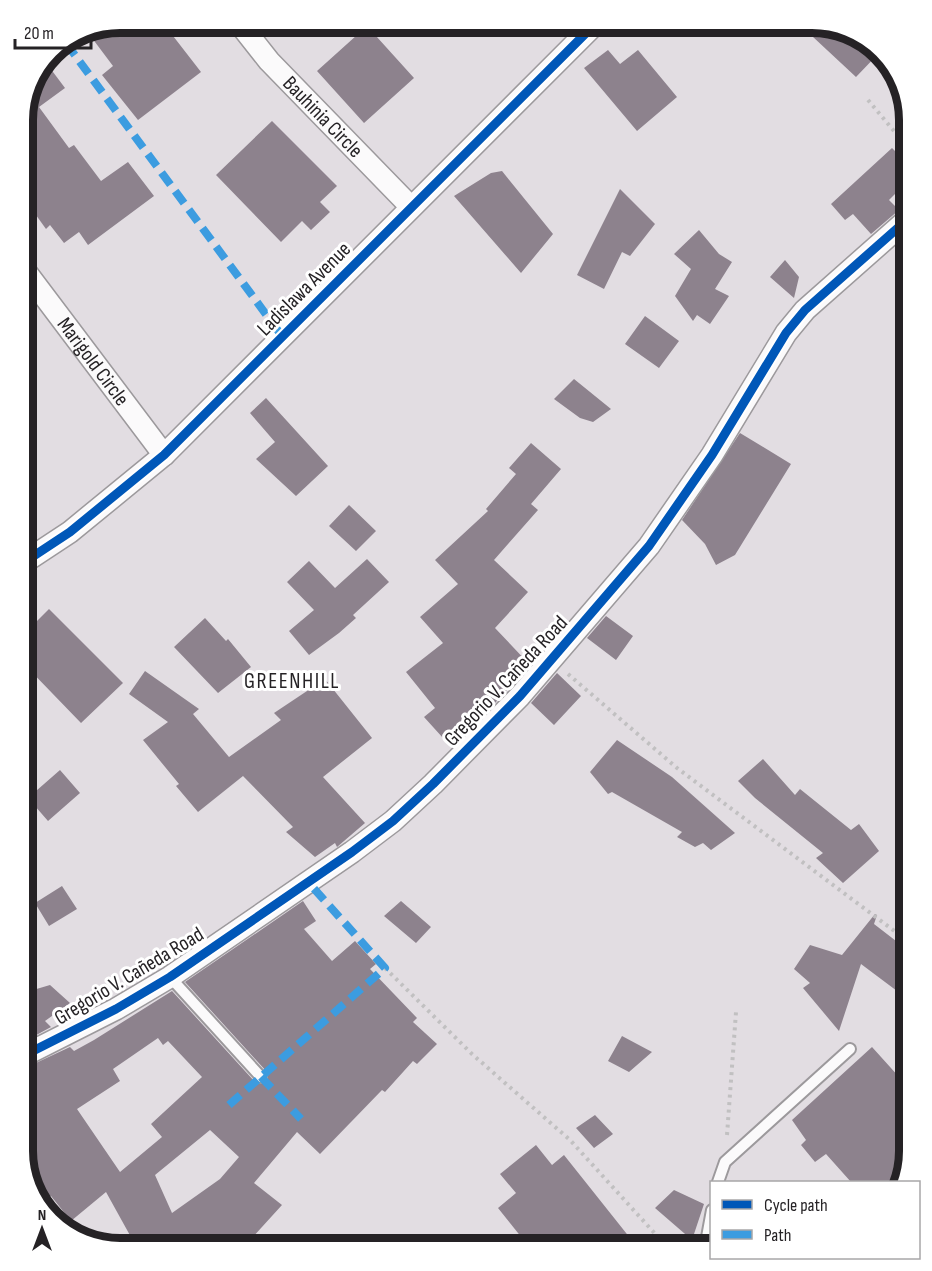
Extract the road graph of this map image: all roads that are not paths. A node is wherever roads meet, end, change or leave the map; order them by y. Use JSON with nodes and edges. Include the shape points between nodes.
{"nodes":[{"id":1,"x":247,"y":33,"type":"edge"},
{"id":2,"x":586,"y":33,"type":"edge"},
{"id":3,"x":411,"y":207,"type":"junction"},
{"id":4,"x":899,"y":227,"type":"edge"},
{"id":5,"x":33,"y":281,"type":"edge"},
{"id":6,"x":164,"y":455,"type":"junction"},
{"id":7,"x":33,"y":556,"type":"edge"},
{"id":8,"x":170,"y":977,"type":"junction"},
{"id":9,"x":850,"y":1049,"type":"dead end"},
{"id":10,"x":33,"y":1050,"type":"edge"},
{"id":11,"x":261,"y":1077,"type":"dead end"},
{"id":12,"x":718,"y":1181,"type":"edge"},
{"id":13,"x":710,"y":1216,"type":"edge"},
{"id":14,"x":707,"y":1238,"type":"edge"}],
"edges":[{"from":1,"to":3,"type":"street","name":"Bauhinia Circle","via":[[269,61]]},
{"from":2,"to":3,"type":"street","name":"Ladislawa Avenue"},
{"from":3,"to":6,"type":"street","name":"Ladislawa Avenue"},
{"from":4,"to":8,"type":"street","name":"Gregorio V. Cañeda Road","via":[[827,289],[786,333],[649,546],[475,743],[393,821]]},
{"from":5,"to":6,"type":"street","name":"Marigold Circle"},
{"from":6,"to":7,"type":"street","name":"Ladislawa Avenue","via":[[70,532]]},
{"from":8,"to":10,"type":"street","name":"Gregorio V. Cañeda Road"},
{"from":8,"to":11,"type":"lane"},
{"from":9,"to":12,"type":"lane","via":[[725,1162]]},
{"from":13,"to":14,"type":"lane"}]}
